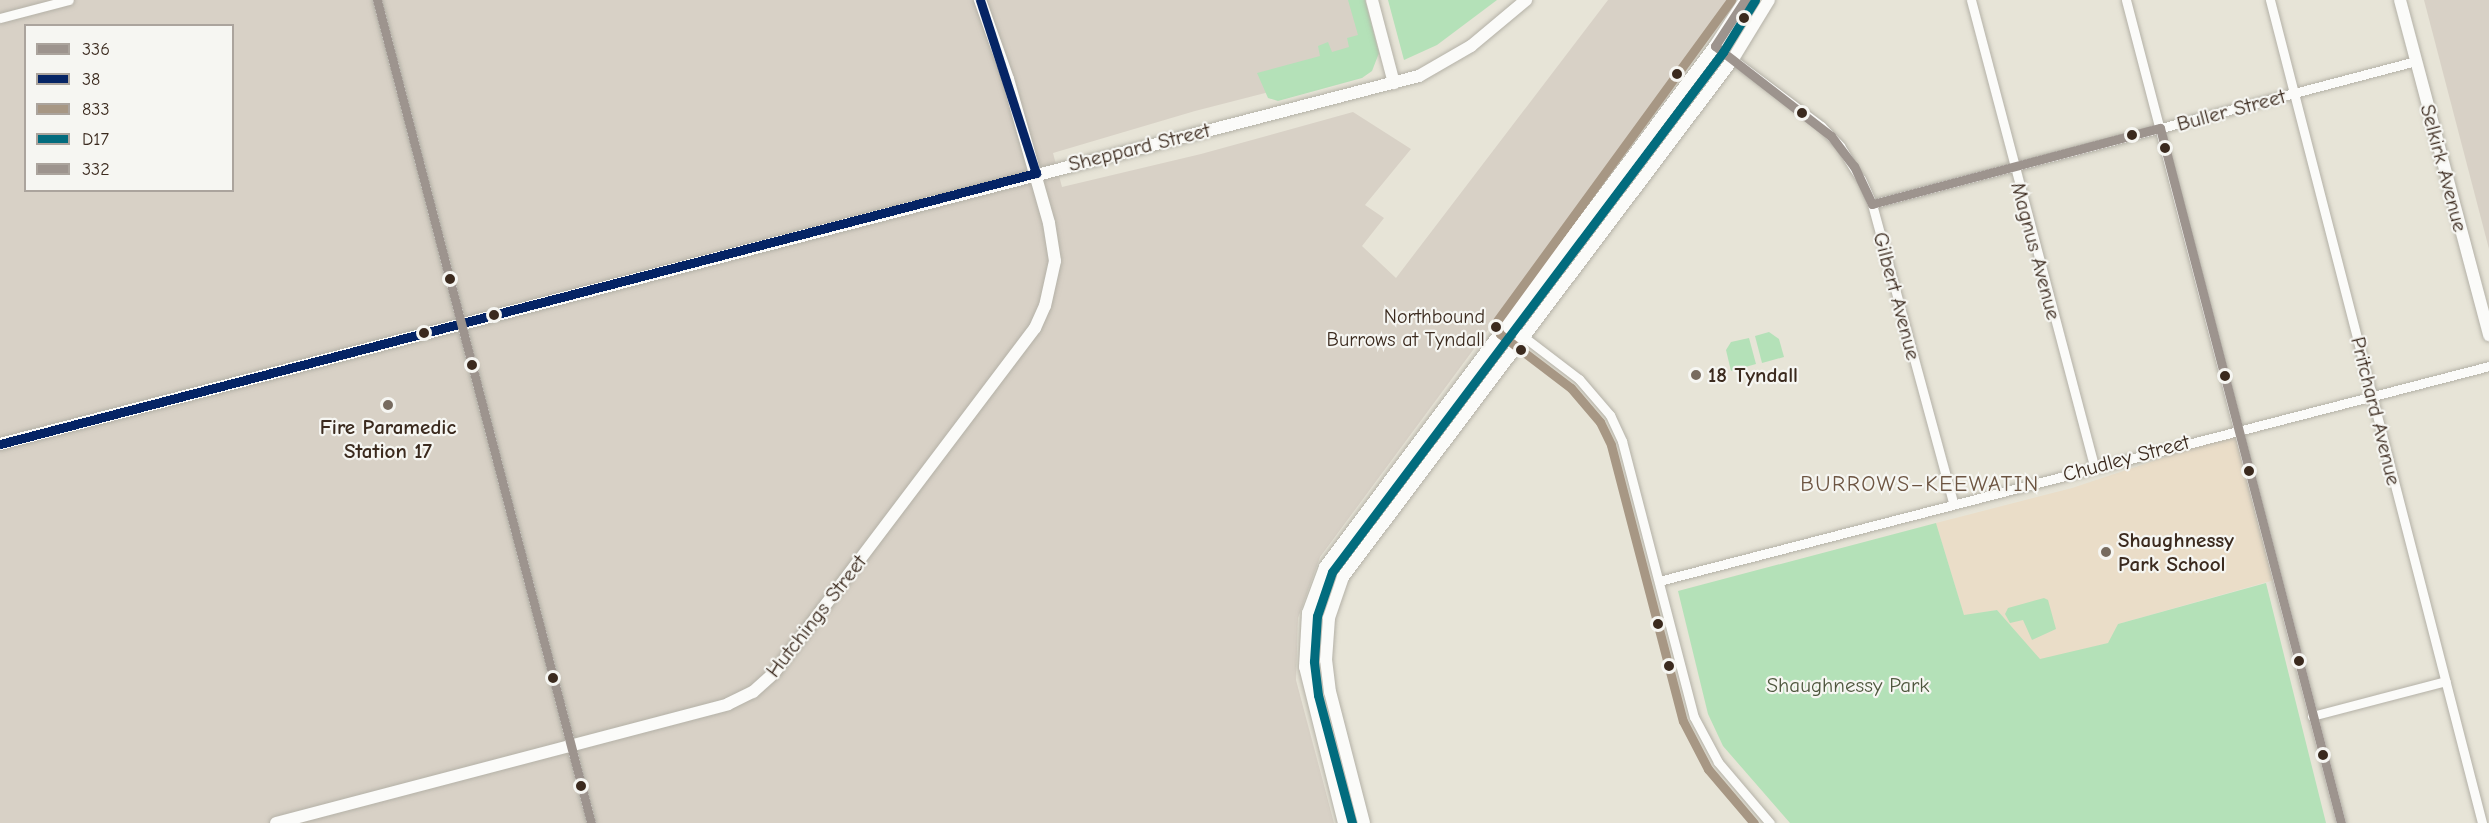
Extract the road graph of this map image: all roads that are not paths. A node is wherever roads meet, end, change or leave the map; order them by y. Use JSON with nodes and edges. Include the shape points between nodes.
{"nodes":[{"id":1,"x":69,"y":0,"type":"edge"},
{"id":2,"x":377,"y":0,"type":"edge"},
{"id":3,"x":980,"y":0,"type":"edge"},
{"id":4,"x":1372,"y":0,"type":"edge"},
{"id":5,"x":1526,"y":0,"type":"edge"},
{"id":6,"x":1745,"y":0,"type":"edge"},
{"id":7,"x":1769,"y":0,"type":"edge"},
{"id":8,"x":1971,"y":0,"type":"edge"},
{"id":9,"x":2126,"y":0,"type":"edge"},
{"id":10,"x":2270,"y":0,"type":"edge"},
{"id":11,"x":2400,"y":0,"type":"edge"},
{"id":12,"x":0,"y":18,"type":"edge"},
{"id":13,"x":1715,"y":46,"type":"junction"},
{"id":14,"x":1732,"y":59,"type":"junction"},
{"id":15,"x":2416,"y":61,"type":"junction"},
{"id":16,"x":1394,"y":82,"type":"junction"},
{"id":17,"x":2294,"y":93,"type":"junction"},
{"id":18,"x":2160,"y":128,"type":"junction"},
{"id":19,"x":2014,"y":166,"type":"junction"},
{"id":20,"x":1036,"y":173,"type":"junction"},
{"id":21,"x":1872,"y":204,"type":"junction"},
{"id":22,"x":1507,"y":324,"type":"junction"},
{"id":23,"x":461,"y":325,"type":"junction"},
{"id":24,"x":2489,"y":335,"type":"edge"},
{"id":25,"x":1523,"y":336,"type":"junction"},
{"id":26,"x":2489,"y":366,"type":"edge"},
{"id":27,"x":2372,"y":396,"type":"junction"},
{"id":28,"x":2237,"y":429,"type":"junction"},
{"id":29,"x":0,"y":444,"type":"edge"},
{"id":30,"x":2094,"y":467,"type":"junction"},
{"id":31,"x":1953,"y":503,"type":"junction"},
{"id":32,"x":1659,"y":581,"type":"junction"},
{"id":33,"x":2446,"y":681,"type":"junction"},
{"id":34,"x":2312,"y":716,"type":"junction"},
{"id":35,"x":571,"y":746,"type":"junction"},
{"id":36,"x":276,"y":823,"type":"edge"},
{"id":37,"x":591,"y":823,"type":"edge"},
{"id":38,"x":1344,"y":823,"type":"edge"},
{"id":39,"x":1364,"y":823,"type":"edge"},
{"id":40,"x":1770,"y":823,"type":"edge"},
{"id":41,"x":2341,"y":823,"type":"edge"},
{"id":42,"x":2482,"y":823,"type":"edge"}],
"edges":[{"from":1,"to":12,"type":"street"},
{"from":2,"to":23,"type":"street"},
{"from":3,"to":20,"type":"street","name":"Hutchings Street"},
{"from":4,"to":16,"type":"street"},
{"from":5,"to":16,"type":"street","name":"Sheppard Street","via":[[1493,30],[1444,64]]},
{"from":6,"to":13,"type":"street"},
{"from":7,"to":14,"type":"street"},
{"from":8,"to":19,"type":"street","name":"Magnus Avenue"},
{"from":9,"to":18,"type":"street"},
{"from":10,"to":17,"type":"street","name":"Pritchard Avenue"},
{"from":11,"to":15,"type":"street","name":"Selkirk Avenue"},
{"from":13,"to":14,"type":"street","name":"Gilbert Avenue"},
{"from":13,"to":22,"type":"street"},
{"from":14,"to":21,"type":"street","name":"Gilbert Avenue","via":[[1831,136],[1854,166]]},
{"from":14,"to":25,"type":"street"},
{"from":15,"to":17,"type":"street","name":"Buller Street"},
{"from":15,"to":24,"type":"street","name":"Selkirk Avenue"},
{"from":16,"to":20,"type":"street","name":"Sheppard Street"},
{"from":17,"to":18,"type":"street","name":"Buller Street"},
{"from":17,"to":27,"type":"street","name":"Pritchard Avenue"},
{"from":18,"to":19,"type":"street","name":"Buller Street"},
{"from":18,"to":28,"type":"street"},
{"from":19,"to":21,"type":"street","name":"Buller Street"},
{"from":19,"to":30,"type":"street","name":"Magnus Avenue"},
{"from":20,"to":23,"type":"street","name":"Sheppard Street"},
{"from":20,"to":35,"type":"street","name":"Hutchings Street","via":[[1055,261],[1045,306],[1035,328],[795,648],[753,692],[728,704]]},
{"from":21,"to":31,"type":"street","name":"Gilbert Avenue"},
{"from":22,"to":25,"type":"street"},
{"from":22,"to":38,"type":"street","via":[[1334,551],[1316,588],[1304,640],[1305,667]]},
{"from":23,"to":29,"type":"street","name":"Sheppard Street"},
{"from":23,"to":35,"type":"street"},
{"from":25,"to":32,"type":"street","via":[[1579,379],[1610,415],[1622,441]]},
{"from":25,"to":39,"type":"street","via":[[1357,555],[1329,618],[1326,660],[1330,692]]},
{"from":26,"to":27,"type":"street","name":"Chudley Street"},
{"from":27,"to":28,"type":"street","name":"Chudley Street"},
{"from":27,"to":33,"type":"street","name":"Pritchard Avenue"},
{"from":28,"to":30,"type":"street","name":"Chudley Street"},
{"from":28,"to":34,"type":"street"},
{"from":30,"to":31,"type":"street","name":"Chudley Street"},
{"from":31,"to":32,"type":"street","name":"Chudley Street"},
{"from":32,"to":40,"type":"street","via":[[1702,735],[1718,762]]},
{"from":33,"to":34,"type":"street"},
{"from":33,"to":42,"type":"street","name":"Pritchard Avenue"},
{"from":34,"to":41,"type":"street"},
{"from":35,"to":36,"type":"street","name":"Hutchings Street"},
{"from":35,"to":37,"type":"street"}]}
